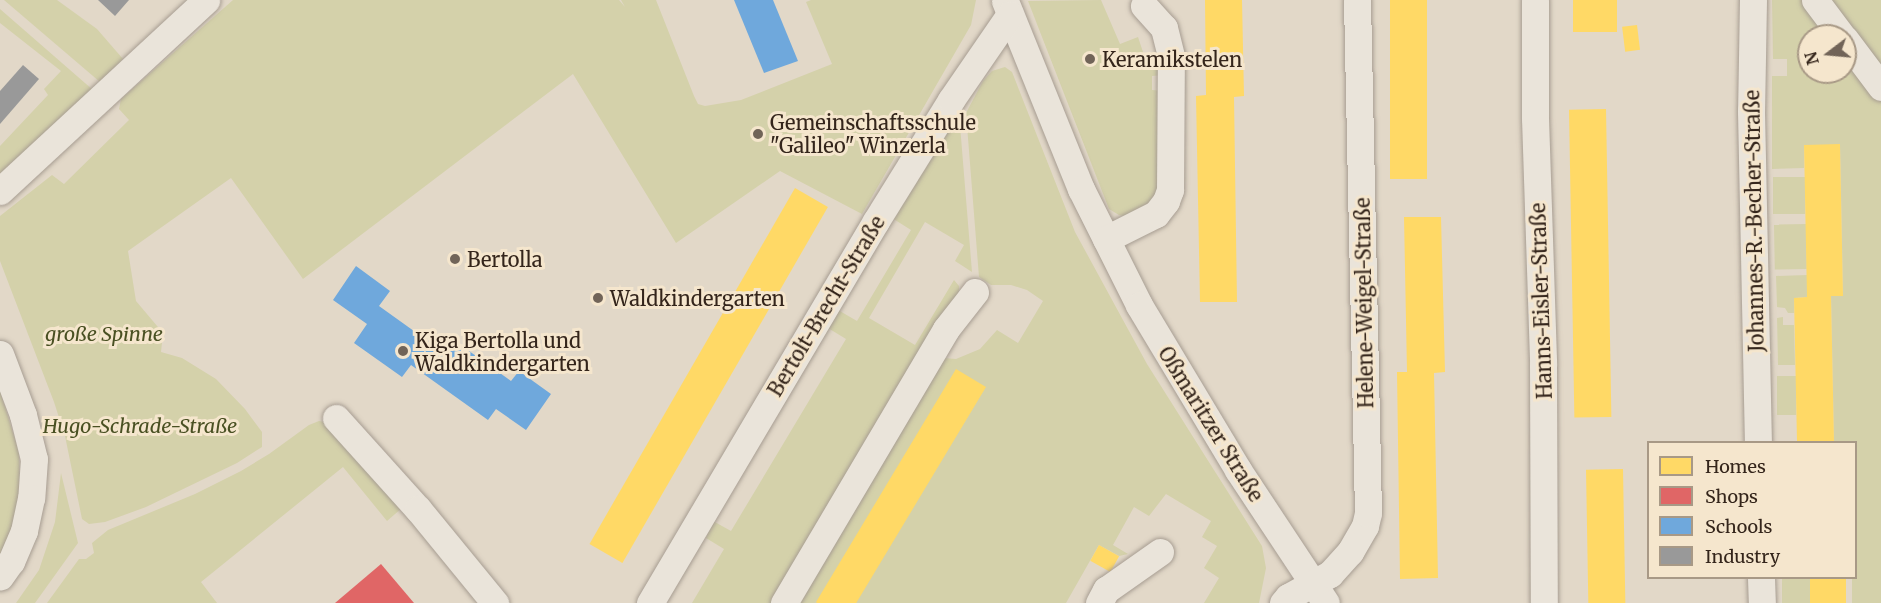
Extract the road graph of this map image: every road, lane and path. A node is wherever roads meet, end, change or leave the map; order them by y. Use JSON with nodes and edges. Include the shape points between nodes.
{"nodes":[{"id":1,"x":206,"y":0,"type":"edge"},
{"id":2,"x":1357,"y":0,"type":"edge"},
{"id":3,"x":1535,"y":0,"type":"edge"},
{"id":4,"x":1753,"y":0,"type":"edge"},
{"id":5,"x":1815,"y":0,"type":"edge"},
{"id":6,"x":1144,"y":6,"type":"dead end"},
{"id":7,"x":1007,"y":7,"type":"edge"},
{"id":8,"x":1833,"y":24,"type":"edge"},
{"id":9,"x":1857,"y":55,"type":"edge"},
{"id":10,"x":1881,"y":87,"type":"edge"},
{"id":11,"x":0,"y":191,"type":"edge"},
{"id":12,"x":1106,"y":239,"type":"junction"},
{"id":13,"x":975,"y":292,"type":"dead end"},
{"id":14,"x":0,"y":354,"type":"edge"},
{"id":15,"x":336,"y":418,"type":"dead end"},
{"id":16,"x":1758,"y":441,"type":"edge"},
{"id":17,"x":1160,"y":552,"type":"dead end"},
{"id":18,"x":0,"y":577,"type":"edge"},
{"id":19,"x":1761,"y":579,"type":"edge"},
{"id":20,"x":1319,"y":593,"type":"edge"},
{"id":21,"x":495,"y":603,"type":"edge"},
{"id":22,"x":650,"y":603,"type":"edge"},
{"id":23,"x":784,"y":603,"type":"edge"},
{"id":24,"x":1099,"y":603,"type":"edge"},
{"id":25,"x":1283,"y":603,"type":"edge"},
{"id":26,"x":1544,"y":603,"type":"edge"},
{"id":27,"x":1762,"y":603,"type":"edge"}],
"edges":[{"from":1,"to":11,"type":"street"},
{"from":2,"to":20,"type":"street","name":"Helene-Weigel-Straße","via":[[1368,513],[1353,550],[1330,574]]},
{"from":3,"to":26,"type":"street","name":"Hanns-Eisler-Straße","via":[[1544,365]]},
{"from":4,"to":16,"type":"street","name":"Johannes-R.-Becher-Straße","via":[[1751,111]]},
{"from":5,"to":8,"type":"street"},
{"from":6,"to":12,"type":"street","via":[[1164,28],[1171,56],[1170,190],[1156,214]]},
{"from":7,"to":12,"type":"street","name":"Oßmaritzer Straße","via":[[1081,189]]},
{"from":7,"to":22,"type":"street","name":"Bertolt-Brecht-Straße"},
{"from":9,"to":10,"type":"street"},
{"from":12,"to":20,"type":"street","name":"Oßmaritzer Straße","via":[[1189,390]]},
{"from":13,"to":23,"type":"street","via":[[946,329]]},
{"from":14,"to":18,"type":"street","via":[[23,415],[34,459],[24,531]]},
{"from":15,"to":21,"type":"street","via":[[418,508]]},
{"from":17,"to":24,"type":"street","via":[[1106,590]]},
{"from":19,"to":27,"type":"street"},
{"from":20,"to":25,"type":"street","via":[[1287,597]]}]}
